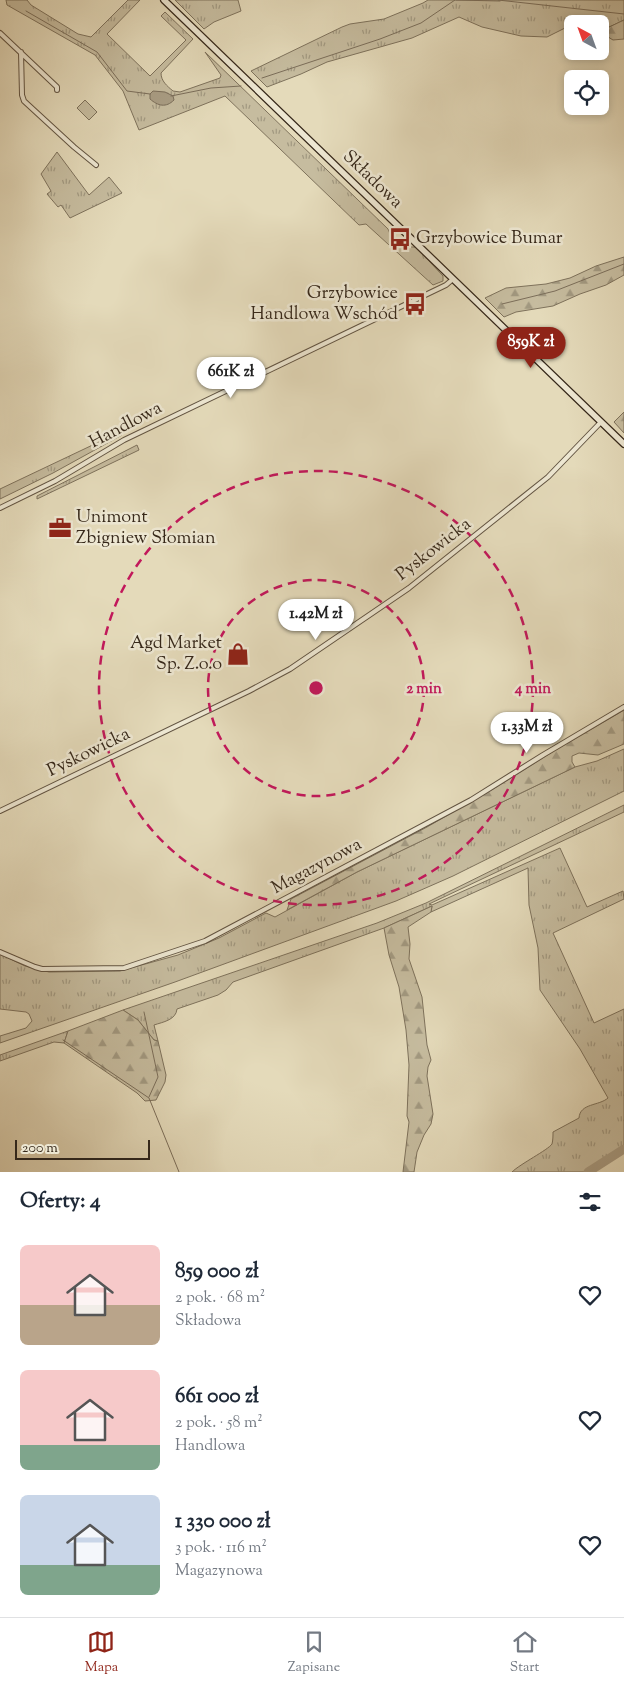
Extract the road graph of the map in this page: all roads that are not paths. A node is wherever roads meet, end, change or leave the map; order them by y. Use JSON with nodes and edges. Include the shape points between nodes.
{"nodes":[{"id":1,"x":164,"y":0,"type":"edge"},
{"id":2,"x":0,"y":33,"type":"edge"},
{"id":3,"x":21,"y":52,"type":"junction"},
{"id":4,"x":57,"y":90,"type":"dead end"},
{"id":5,"x":96,"y":165,"type":"dead end"},
{"id":6,"x":453,"y":279,"type":"junction"},
{"id":7,"x":601,"y":422,"type":"junction"},
{"id":8,"x":624,"y":444,"type":"edge"},
{"id":9,"x":0,"y":508,"type":"edge"},
{"id":10,"x":624,"y":707,"type":"edge"},
{"id":11,"x":0,"y":812,"type":"edge"},
{"id":12,"x":0,"y":952,"type":"edge"}],
"edges":[{"from":1,"to":6,"type":"main road","name":"Składowa"},
{"from":2,"to":3,"type":"street"},
{"from":3,"to":4,"type":"street"},
{"from":3,"to":5,"type":"street","via":[[24,101]]},
{"from":6,"to":7,"type":"main road","name":"Składowa"},
{"from":6,"to":9,"type":"street","name":"Handlowa","via":[[440,289],[124,440]]},
{"from":7,"to":8,"type":"main road","name":"Składowa"},
{"from":7,"to":11,"type":"street","name":"Pyskowicka","via":[[548,476],[409,588],[296,665],[256,688]]},
{"from":10,"to":12,"type":"street","name":"Magazynowa","via":[[471,800],[205,941],[134,966],[113,969],[42,969]]}]}
